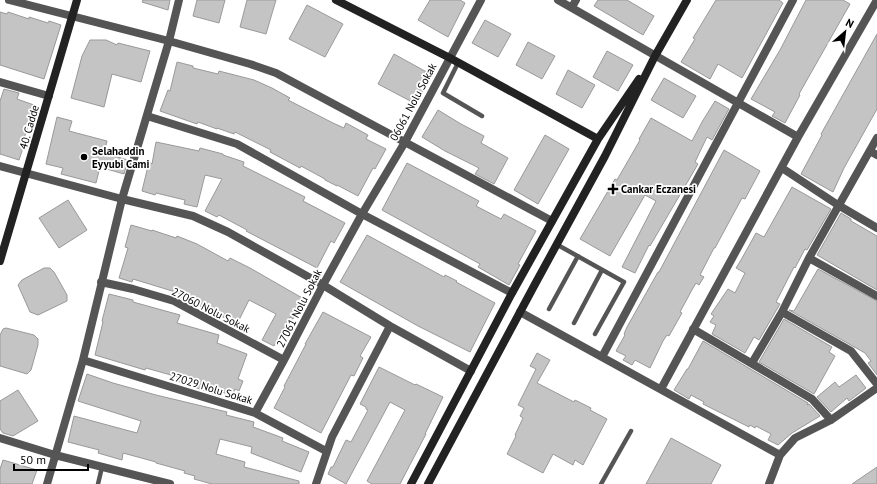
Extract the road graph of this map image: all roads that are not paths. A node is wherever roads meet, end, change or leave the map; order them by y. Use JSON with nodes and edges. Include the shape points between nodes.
{"nodes":[{"id":1,"x":9,"y":0,"type":"edge"},
{"id":2,"x":77,"y":0,"type":"edge"},
{"id":3,"x":179,"y":0,"type":"edge"},
{"id":4,"x":336,"y":0,"type":"edge"},
{"id":5,"x":481,"y":0,"type":"edge"},
{"id":6,"x":558,"y":0,"type":"edge"},
{"id":7,"x":687,"y":0,"type":"edge"},
{"id":8,"x":793,"y":0,"type":"edge"},
{"id":9,"x":876,"y":1,"type":"edge"},
{"id":10,"x":574,"y":4,"type":"edge"},
{"id":11,"x":72,"y":17,"type":"junction"},
{"id":12,"x":169,"y":41,"type":"junction"},
{"id":13,"x":655,"y":56,"type":"junction"},
{"id":14,"x":450,"y":58,"type":"junction"},
{"id":15,"x":458,"y":63,"type":"junction"},
{"id":16,"x":0,"y":82,"type":"edge"},
{"id":17,"x":49,"y":96,"type":"junction"},
{"id":18,"x":739,"y":102,"type":"junction"},
{"id":19,"x":147,"y":116,"type":"junction"},
{"id":20,"x":482,"y":116,"type":"dead end"},
{"id":21,"x":798,"y":137,"type":"junction"},
{"id":22,"x":598,"y":138,"type":"junction"},
{"id":23,"x":877,"y":138,"type":"edge"},
{"id":24,"x":405,"y":142,"type":"junction"},
{"id":25,"x":873,"y":153,"type":"edge"},
{"id":26,"x":0,"y":166,"type":"edge"},
{"id":27,"x":782,"y":168,"type":"junction"},
{"id":28,"x":27,"y":173,"type":"junction"},
{"id":29,"x":122,"y":199,"type":"junction"},
{"id":30,"x":838,"y":205,"type":"junction"},
{"id":31,"x":362,"y":214,"type":"junction"},
{"id":32,"x":552,"y":221,"type":"junction"},
{"id":33,"x":876,"y":226,"type":"edge"},
{"id":34,"x":556,"y":244,"type":"junction"},
{"id":35,"x":578,"y":256,"type":"junction"},
{"id":36,"x":809,"y":258,"type":"junction"},
{"id":37,"x":0,"y":261,"type":"edge"},
{"id":38,"x":602,"y":270,"type":"junction"},
{"id":39,"x":102,"y":282,"type":"junction"},
{"id":40,"x":323,"y":285,"type":"junction"},
{"id":41,"x":512,"y":293,"type":"junction"},
{"id":42,"x":877,"y":296,"type":"edge"},
{"id":43,"x":549,"y":309,"type":"dead end"},
{"id":44,"x":520,"y":312,"type":"junction"},
{"id":45,"x":782,"y":312,"type":"junction"},
{"id":46,"x":574,"y":323,"type":"dead end"},
{"id":47,"x":390,"y":326,"type":"junction"},
{"id":48,"x":693,"y":329,"type":"junction"},
{"id":49,"x":595,"y":334,"type":"dead end"},
{"id":50,"x":602,"y":358,"type":"junction"},
{"id":51,"x":83,"y":360,"type":"junction"},
{"id":52,"x":284,"y":360,"type":"junction"},
{"id":53,"x":752,"y":363,"type":"junction"},
{"id":54,"x":471,"y":371,"type":"junction"},
{"id":55,"x":877,"y":384,"type":"edge"},
{"id":56,"x":877,"y":388,"type":"edge"},
{"id":57,"x":661,"y":389,"type":"junction"},
{"id":58,"x":255,"y":413,"type":"junction"},
{"id":59,"x":831,"y":420,"type":"junction"},
{"id":60,"x":631,"y":431,"type":"dead end"},
{"id":61,"x":0,"y":438,"type":"edge"},
{"id":62,"x":326,"y":451,"type":"junction"},
{"id":63,"x":55,"y":455,"type":"junction"},
{"id":64,"x":780,"y":456,"type":"junction"},
{"id":65,"x":102,"y":467,"type":"junction"},
{"id":66,"x":154,"y":482,"type":"edge"},
{"id":67,"x":47,"y":484,"type":"edge"},
{"id":68,"x":98,"y":484,"type":"edge"},
{"id":69,"x":170,"y":484,"type":"edge"},
{"id":70,"x":316,"y":484,"type":"edge"},
{"id":71,"x":411,"y":484,"type":"edge"},
{"id":72,"x":428,"y":484,"type":"edge"},
{"id":73,"x":601,"y":484,"type":"edge"},
{"id":74,"x":769,"y":484,"type":"edge"}],
"edges":[{"from":1,"to":11,"type":"street"},
{"from":2,"to":11,"type":"street","name":"40. Cadde"},
{"from":3,"to":12,"type":"street"},
{"from":4,"to":14,"type":"street"},
{"from":5,"to":14,"type":"street","name":"06061 Nolu Sokak"},
{"from":6,"to":10,"type":"street"},
{"from":7,"to":13,"type":"street"},
{"from":8,"to":18,"type":"street"},
{"from":9,"to":21,"type":"street"},
{"from":10,"to":13,"type":"street"},
{"from":11,"to":12,"type":"street"},
{"from":11,"to":17,"type":"street","name":"40. Cadde"},
{"from":12,"to":19,"type":"street"},
{"from":12,"to":24,"type":"street","via":[[276,73]]},
{"from":13,"to":18,"type":"street"},
{"from":13,"to":22,"type":"street"},
{"from":13,"to":34,"type":"street","via":[[605,156]]},
{"from":14,"to":15,"type":"street"},
{"from":14,"to":24,"type":"street","name":"06061 Nolu Sokak"},
{"from":15,"to":20,"type":"lane","via":[[443,93]]},
{"from":15,"to":22,"type":"street"},
{"from":16,"to":17,"type":"street"},
{"from":17,"to":28,"type":"street","name":"40. Cadde"},
{"from":18,"to":21,"type":"street"},
{"from":18,"to":50,"type":"street"},
{"from":19,"to":29,"type":"street"},
{"from":19,"to":31,"type":"street","via":[[237,144]]},
{"from":21,"to":27,"type":"street"},
{"from":22,"to":32,"type":"street"},
{"from":23,"to":25,"type":"street"},
{"from":24,"to":31,"type":"street","name":"06061 Nolu Sokak"},
{"from":24,"to":32,"type":"street"},
{"from":25,"to":30,"type":"street"},
{"from":26,"to":28,"type":"street"},
{"from":27,"to":30,"type":"street"},
{"from":27,"to":48,"type":"street"},
{"from":28,"to":29,"type":"street"},
{"from":28,"to":37,"type":"street","name":"40. Cadde"},
{"from":29,"to":39,"type":"street"},
{"from":29,"to":40,"type":"street","via":[[193,216],[228,232]]},
{"from":30,"to":33,"type":"street"},
{"from":30,"to":36,"type":"street"},
{"from":31,"to":40,"type":"street","name":"27061 Nolu Sokak"},
{"from":31,"to":41,"type":"street"},
{"from":32,"to":41,"type":"street"},
{"from":34,"to":35,"type":"lane"},
{"from":34,"to":44,"type":"street"},
{"from":35,"to":38,"type":"lane"},
{"from":35,"to":43,"type":"lane"},
{"from":36,"to":42,"type":"street"},
{"from":36,"to":45,"type":"street"},
{"from":38,"to":46,"type":"lane"},
{"from":38,"to":49,"type":"lane","via":[[624,282]]},
{"from":39,"to":51,"type":"street"},
{"from":39,"to":52,"type":"street","name":"27060 Nolu Sokak","via":[[133,288],[174,302]]},
{"from":40,"to":47,"type":"street"},
{"from":40,"to":52,"type":"street","name":"27061 Nolu Sokak"},
{"from":41,"to":54,"type":"street"},
{"from":44,"to":50,"type":"street"},
{"from":44,"to":72,"type":"street"},
{"from":45,"to":53,"type":"street"},
{"from":45,"to":55,"type":"street","via":[[851,350]]},
{"from":47,"to":54,"type":"street"},
{"from":47,"to":62,"type":"street"},
{"from":48,"to":53,"type":"street"},
{"from":48,"to":57,"type":"street"},
{"from":50,"to":57,"type":"street"},
{"from":51,"to":58,"type":"street","name":"27029 Nolu Sokak"},
{"from":51,"to":63,"type":"street"},
{"from":52,"to":58,"type":"street","name":"27061 Nolu Sokak"},
{"from":53,"to":59,"type":"street","via":[[812,398]]},
{"from":54,"to":71,"type":"street"},
{"from":56,"to":59,"type":"street"},
{"from":57,"to":64,"type":"street"},
{"from":58,"to":62,"type":"street","name":"27029 Nolu Sokak"},
{"from":59,"to":64,"type":"street","via":[[795,438]]},
{"from":60,"to":73,"type":"lane"},
{"from":61,"to":63,"type":"street"},
{"from":62,"to":70,"type":"street"},
{"from":63,"to":65,"type":"street"},
{"from":63,"to":67,"type":"street"},
{"from":64,"to":74,"type":"street"},
{"from":65,"to":66,"type":"street"},
{"from":65,"to":68,"type":"lane"},
{"from":66,"to":69,"type":"street"}]}
